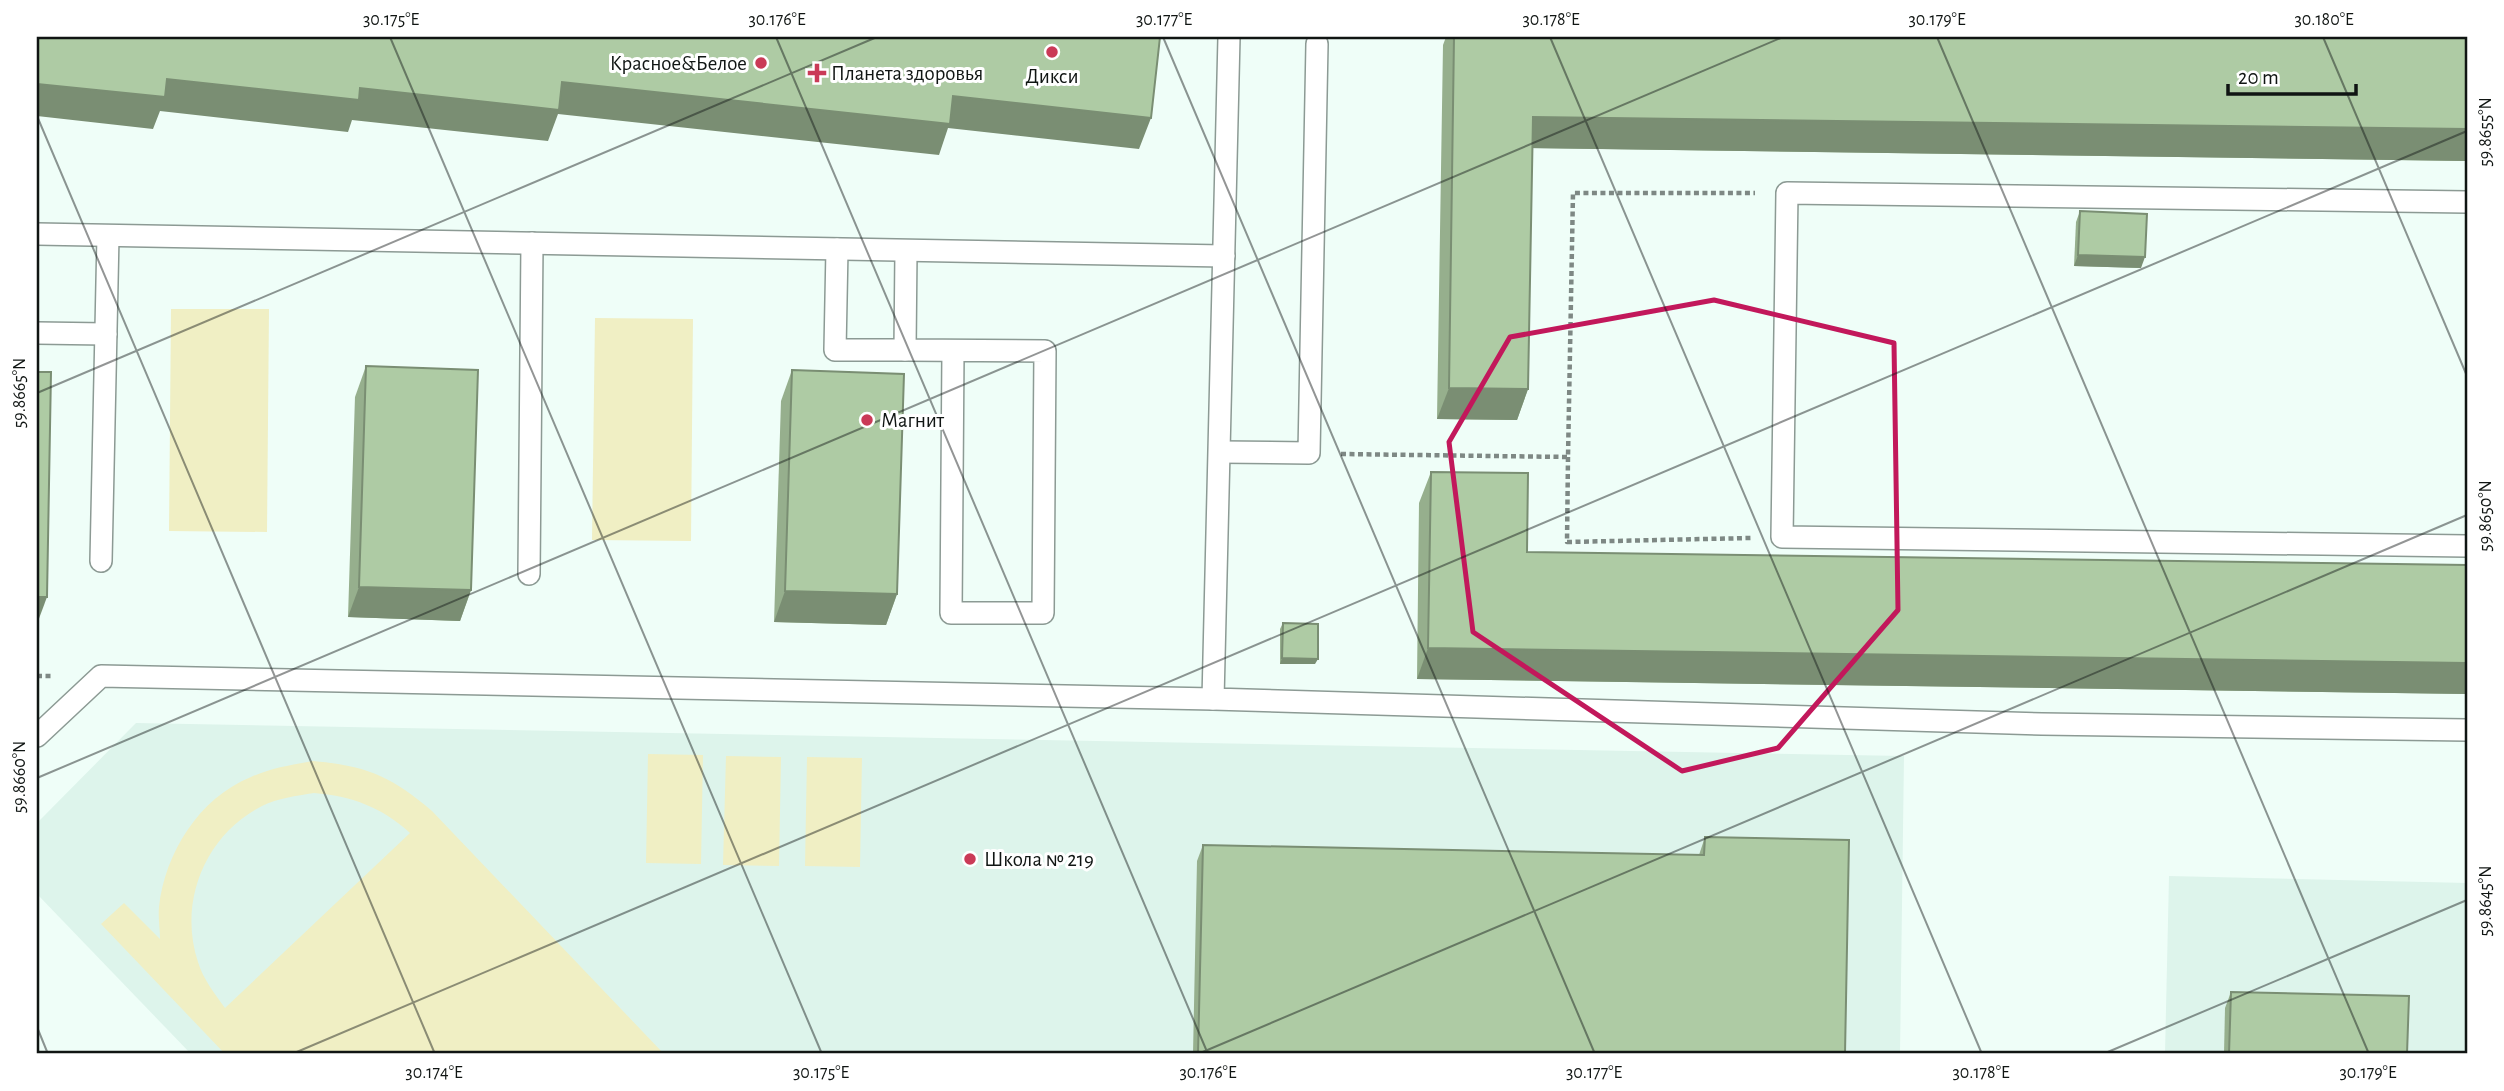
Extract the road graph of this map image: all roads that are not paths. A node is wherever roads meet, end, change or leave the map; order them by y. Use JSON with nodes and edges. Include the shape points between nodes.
{"nodes":[{"id":1,"x":1229,"y":37,"type":"edge"},
{"id":2,"x":1317,"y":44,"type":"dead end"},
{"id":3,"x":2467,"y":202,"type":"edge"},
{"id":4,"x":37,"y":234,"type":"edge"},
{"id":5,"x":108,"y":236,"type":"junction"},
{"id":6,"x":532,"y":243,"type":"junction"},
{"id":7,"x":836,"y":249,"type":"junction"},
{"id":8,"x":906,"y":251,"type":"junction"},
{"id":9,"x":1224,"y":256,"type":"junction"},
{"id":10,"x":37,"y":333,"type":"edge"},
{"id":11,"x":106,"y":334,"type":"junction"},
{"id":12,"x":905,"y":350,"type":"junction"},
{"id":13,"x":953,"y":351,"type":"junction"},
{"id":14,"x":1220,"y":452,"type":"junction"},
{"id":15,"x":2467,"y":546,"type":"edge"},
{"id":16,"x":101,"y":561,"type":"dead end"},
{"id":17,"x":529,"y":574,"type":"dead end"},
{"id":18,"x":1213,"y":699,"type":"junction"},
{"id":19,"x":2467,"y":730,"type":"edge"},
{"id":20,"x":37,"y":736,"type":"edge"}],
"edges":[{"from":1,"to":9,"type":"lane"},
{"from":2,"to":14,"type":"lane","via":[[1309,453]]},
{"from":3,"to":15,"type":"lane","via":[[1787,193],[1782,537]]},
{"from":4,"to":5,"type":"lane"},
{"from":5,"to":6,"type":"lane"},
{"from":5,"to":11,"type":"lane"},
{"from":6,"to":7,"type":"lane"},
{"from":6,"to":17,"type":"lane"},
{"from":7,"to":8,"type":"lane"},
{"from":7,"to":12,"type":"lane","via":[[835,350]]},
{"from":8,"to":9,"type":"lane"},
{"from":8,"to":12,"type":"lane"},
{"from":9,"to":14,"type":"lane"},
{"from":10,"to":11,"type":"lane"},
{"from":11,"to":16,"type":"lane"},
{"from":12,"to":13,"type":"lane"},
{"from":13,"to":13,"type":"lane","via":[[1045,351],[1043,613],[951,613]]},
{"from":14,"to":18,"type":"lane"},
{"from":18,"to":19,"type":"lane","via":[[2042,724]]},
{"from":18,"to":20,"type":"lane","via":[[102,676]]}]}
